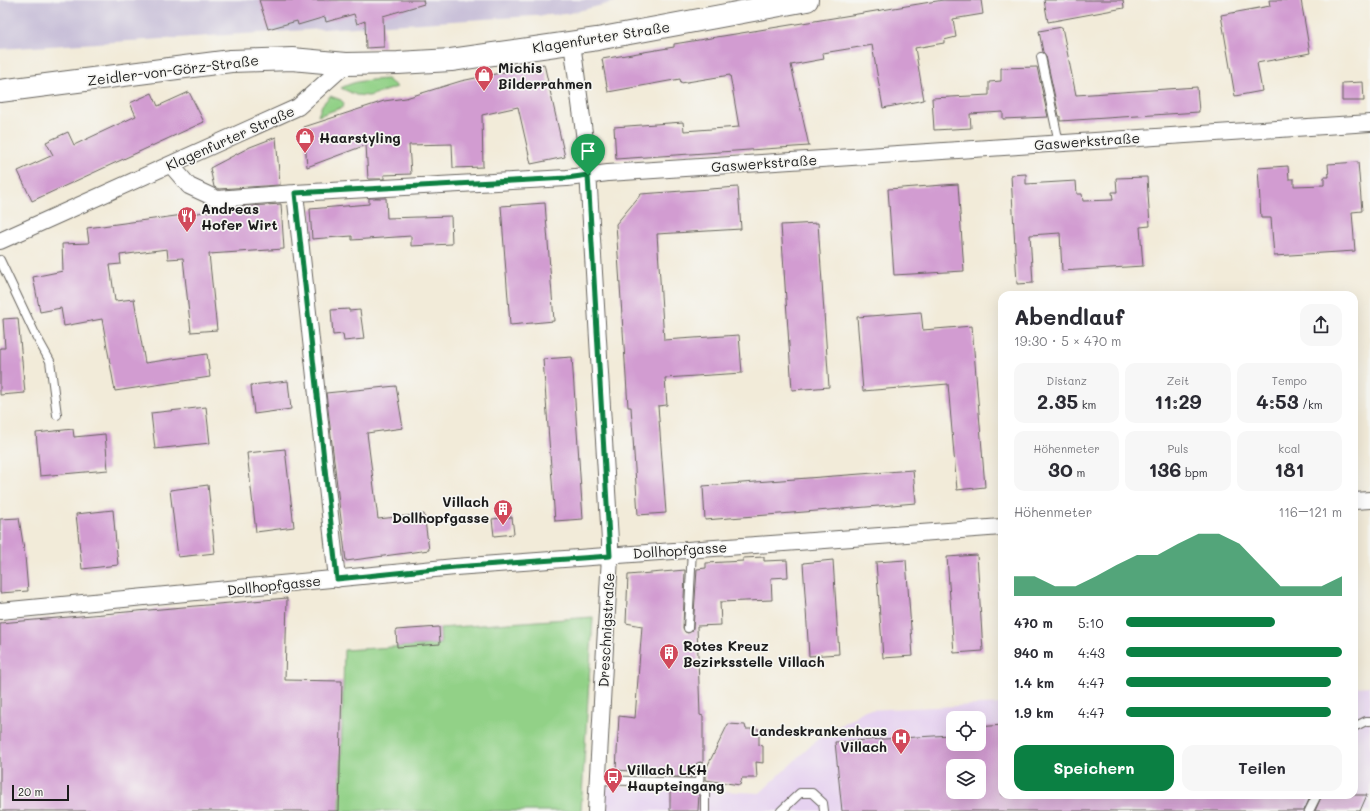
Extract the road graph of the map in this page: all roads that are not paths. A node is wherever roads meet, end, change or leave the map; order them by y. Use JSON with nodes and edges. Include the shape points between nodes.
{"nodes":[{"id":1,"x":807,"y":0,"type":"edge"},
{"id":2,"x":572,"y":42,"type":"junction"},
{"id":3,"x":1041,"y":57,"type":"dead end"},
{"id":4,"x":346,"y":64,"type":"junction"},
{"id":5,"x":0,"y":91,"type":"edge"},
{"id":6,"x":1370,"y":123,"type":"edge"},
{"id":7,"x":1059,"y":143,"type":"junction"},
{"id":8,"x":171,"y":165,"type":"junction"},
{"id":9,"x":588,"y":175,"type":"junction"},
{"id":10,"x":295,"y":193,"type":"junction"},
{"id":11,"x":2,"y":235,"type":"edge"},
{"id":12,"x":0,"y":260,"type":"edge"},
{"id":13,"x":58,"y":415,"type":"dead end"},
{"id":14,"x":1370,"y":500,"type":"edge"},
{"id":15,"x":1358,"y":501,"type":"edge"},
{"id":16,"x":998,"y":527,"type":"edge"},
{"id":17,"x":692,"y":549,"type":"junction"},
{"id":18,"x":610,"y":556,"type":"junction"},
{"id":19,"x":337,"y":579,"type":"junction"},
{"id":20,"x":0,"y":611,"type":"edge"},
{"id":21,"x":688,"y":628,"type":"dead end"},
{"id":22,"x":1370,"y":721,"type":"edge"},
{"id":23,"x":1358,"y":725,"type":"edge"},
{"id":24,"x":700,"y":767,"type":"dead end"},
{"id":25,"x":598,"y":780,"type":"junction"},
{"id":26,"x":699,"y":783,"type":"junction"},
{"id":27,"x":1315,"y":799,"type":"edge"},
{"id":28,"x":596,"y":811,"type":"edge"},
{"id":29,"x":705,"y":811,"type":"edge"},
{"id":30,"x":781,"y":811,"type":"edge"},
{"id":31,"x":824,"y":811,"type":"edge"},
{"id":32,"x":1308,"y":811,"type":"edge"}],
"edges":[{"from":1,"to":2,"type":"street","name":"Klagenfurter Straße"},
{"from":2,"to":4,"type":"street","name":"Klagenfurter Straße","via":[[451,60]]},
{"from":2,"to":9,"type":"street","name":"Dreschnigstraße"},
{"from":3,"to":7,"type":"lane"},
{"from":4,"to":5,"type":"street","name":"Zeidler-von-Görz-Straße","via":[[292,59],[231,61]]},
{"from":4,"to":8,"type":"street","name":"Klagenfurter Straße","via":[[298,108]]},
{"from":6,"to":7,"type":"street","name":"Gaswerkstraße"},
{"from":7,"to":9,"type":"street","name":"Gaswerkstraße"},
{"from":8,"to":10,"type":"street","name":"Gaswerkstraße","via":[[189,186],[217,199]]},
{"from":8,"to":11,"type":"street","name":"Klagenfurter Straße"},
{"from":9,"to":10,"type":"street","name":"Gaswerkstraße"},
{"from":9,"to":18,"type":"street","name":"Dreschnigstraße"},
{"from":10,"to":19,"type":"street"},
{"from":12,"to":13,"type":"lane","via":[[50,361]]},
{"from":14,"to":15,"type":"street"},
{"from":16,"to":17,"type":"street","name":"Dollhopfgasse"},
{"from":17,"to":18,"type":"street","name":"Dollhopfgasse"},
{"from":17,"to":21,"type":"lane"},
{"from":18,"to":19,"type":"street","name":"Dollhopfgasse","via":[[455,567]]},
{"from":18,"to":25,"type":"street","name":"Dreschnigstraße"},
{"from":19,"to":20,"type":"street","name":"Dollhopfgasse"},
{"from":22,"to":23,"type":"lane"},
{"from":24,"to":26,"type":"lane"},
{"from":25,"to":26,"type":"lane"},
{"from":25,"to":28,"type":"street","name":"Dreschnigstraße"},
{"from":26,"to":29,"type":"lane","via":[[705,794]]},
{"from":27,"to":32,"type":"lane"},
{"from":30,"to":31,"type":"lane","via":[[800,793],[812,793],[823,803]]}]}
